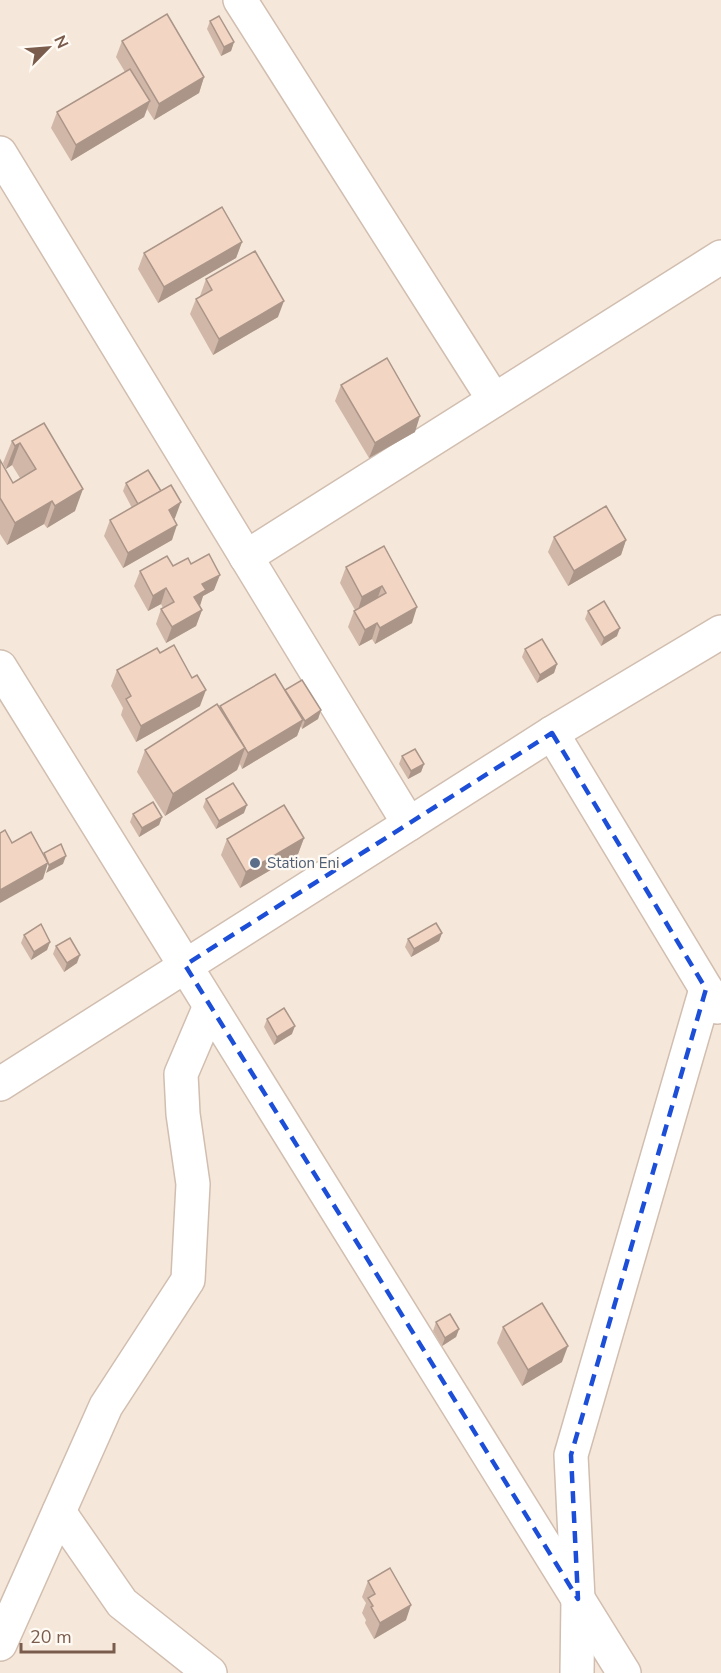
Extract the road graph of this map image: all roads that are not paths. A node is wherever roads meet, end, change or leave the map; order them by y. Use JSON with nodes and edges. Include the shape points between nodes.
{"nodes":[{"id":1,"x":240,"y":0,"type":"edge"},
{"id":2,"x":0,"y":153,"type":"edge"},
{"id":3,"x":721,"y":257,"type":"edge"},
{"id":4,"x":494,"y":400,"type":"junction"},
{"id":5,"x":246,"y":556,"type":"junction"},
{"id":6,"x":721,"y":633,"type":"edge"},
{"id":7,"x":0,"y":667,"type":"edge"},
{"id":8,"x":552,"y":733,"type":"junction"},
{"id":9,"x":409,"y":824,"type":"junction"},
{"id":10,"x":185,"y":965,"type":"junction"},
{"id":11,"x":713,"y":1002,"type":"edge"},
{"id":12,"x":210,"y":1006,"type":"junction"},
{"id":13,"x":0,"y":1084,"type":"edge"},
{"id":14,"x":59,"y":1512,"type":"junction"},
{"id":15,"x":578,"y":1599,"type":"junction"},
{"id":16,"x":0,"y":1644,"type":"edge"},
{"id":17,"x":210,"y":1673,"type":"edge"},
{"id":18,"x":577,"y":1673,"type":"edge"},
{"id":19,"x":624,"y":1673,"type":"edge"}],
"edges":[{"from":1,"to":4,"type":"street"},
{"from":2,"to":5,"type":"street"},
{"from":3,"to":4,"type":"street"},
{"from":4,"to":5,"type":"street"},
{"from":5,"to":9,"type":"street"},
{"from":6,"to":8,"type":"street"},
{"from":7,"to":10,"type":"street"},
{"from":8,"to":9,"type":"street"},
{"from":8,"to":11,"type":"street"},
{"from":9,"to":10,"type":"street"},
{"from":10,"to":12,"type":"street"},
{"from":10,"to":13,"type":"street"},
{"from":11,"to":15,"type":"street","via":[[571,1455]]},
{"from":12,"to":14,"type":"street","via":[[180,1074],[193,1184],[188,1280],[106,1406]]},
{"from":12,"to":15,"type":"street"},
{"from":14,"to":16,"type":"street"},
{"from":14,"to":17,"type":"street","via":[[122,1603]]},
{"from":15,"to":18,"type":"street"},
{"from":15,"to":19,"type":"street"}]}
